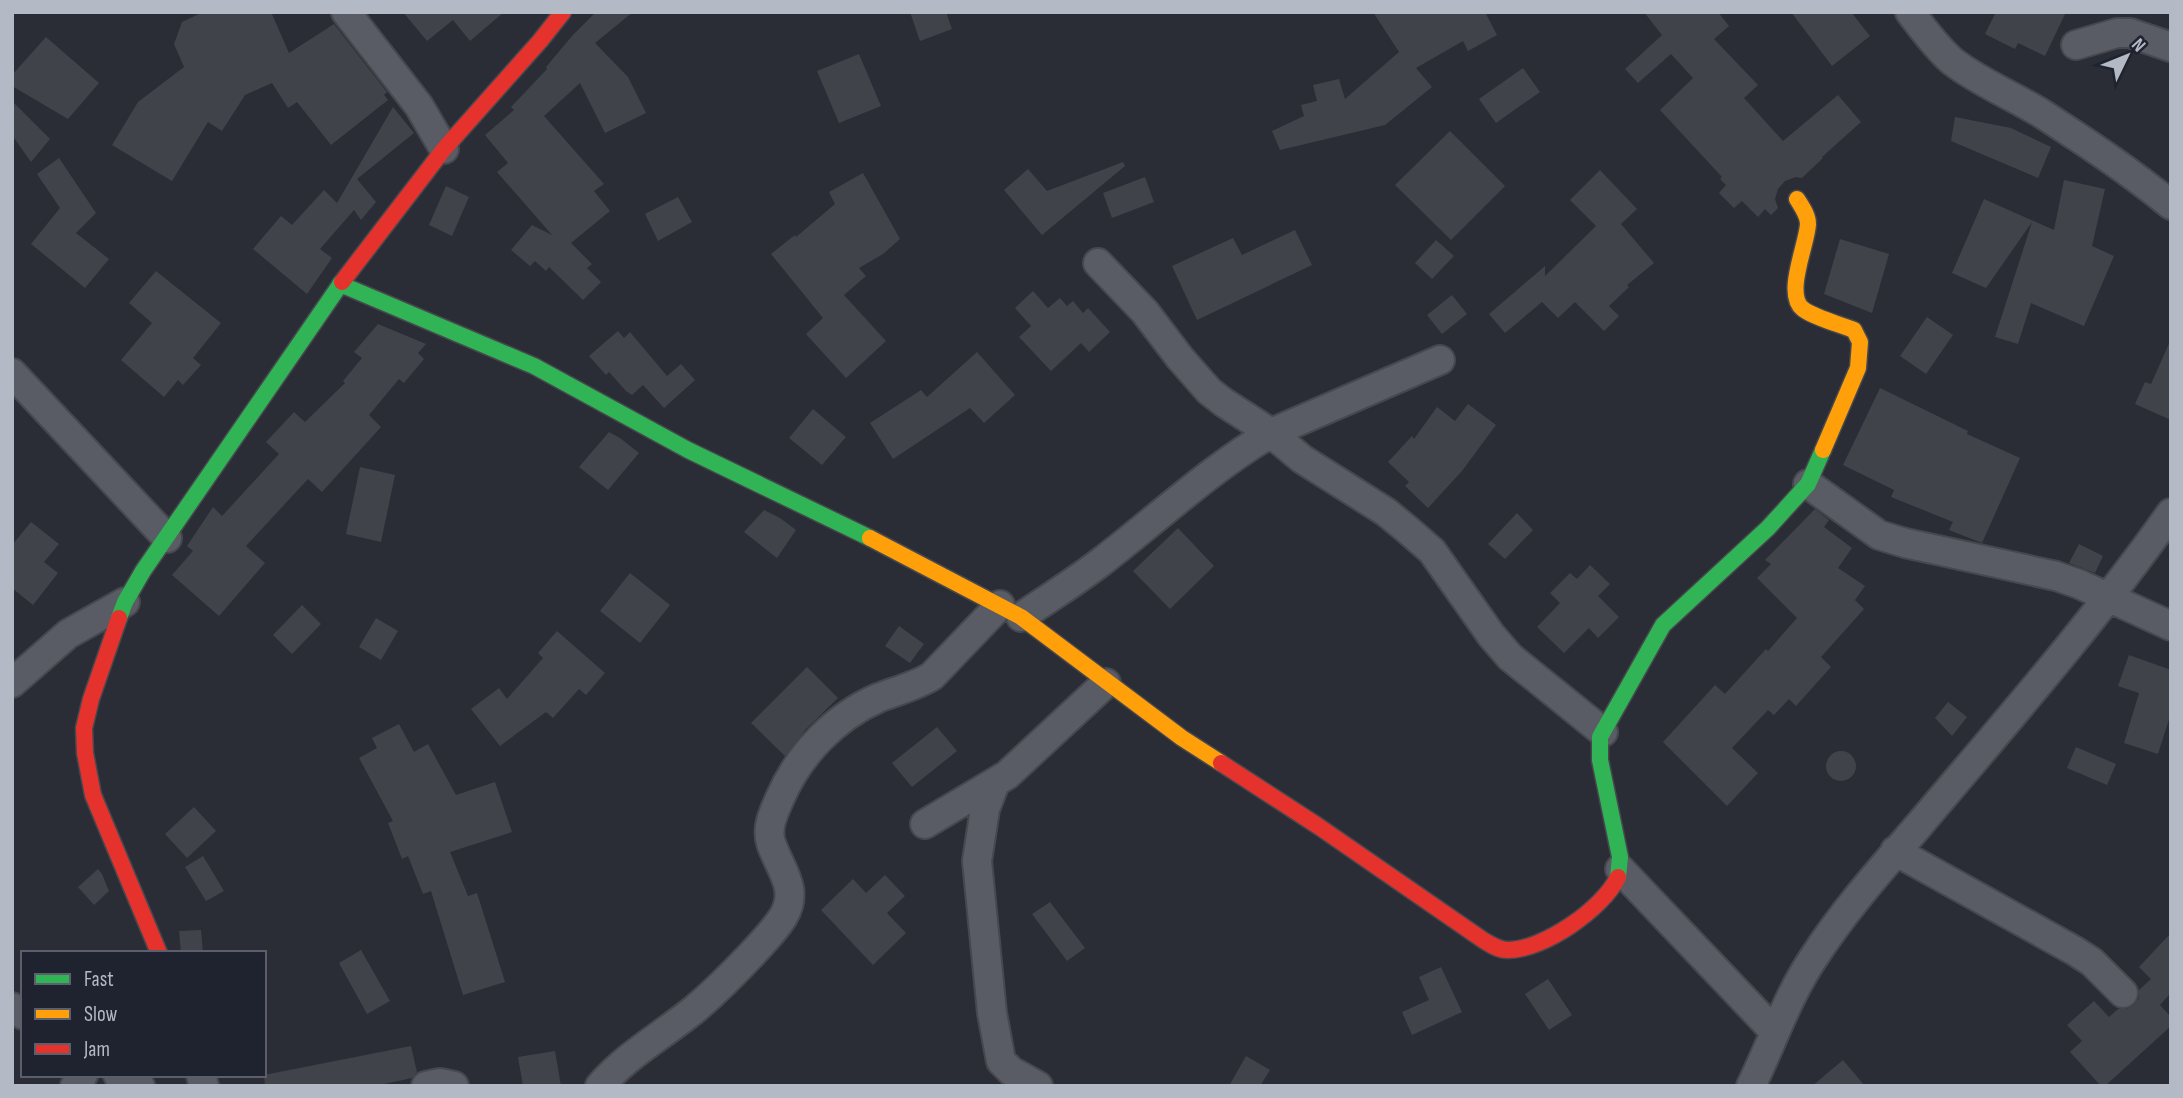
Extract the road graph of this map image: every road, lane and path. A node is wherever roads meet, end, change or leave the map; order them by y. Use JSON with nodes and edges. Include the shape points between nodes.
{"nodes":[{"id":1,"x":346,"y":12,"type":"edge"},
{"id":2,"x":563,"y":12,"type":"edge"},
{"id":3,"x":1910,"y":12,"type":"edge"},
{"id":4,"x":2076,"y":45,"type":"dead end"},
{"id":5,"x":2171,"y":47,"type":"edge"},
{"id":6,"x":444,"y":149,"type":"junction"},
{"id":7,"x":1797,"y":200,"type":"dead end"},
{"id":8,"x":2171,"y":205,"type":"edge"},
{"id":9,"x":1098,"y":263,"type":"dead end"},
{"id":10,"x":340,"y":284,"type":"junction"},
{"id":11,"x":1440,"y":360,"type":"dead end"},
{"id":12,"x":12,"y":373,"type":"edge"},
{"id":13,"x":1271,"y":433,"type":"junction"},
{"id":14,"x":1808,"y":484,"type":"junction"},
{"id":15,"x":2171,"y":513,"type":"edge"},
{"id":16,"x":167,"y":538,"type":"junction"},
{"id":17,"x":2109,"y":597,"type":"junction"},
{"id":18,"x":125,"y":602,"type":"junction"},
{"id":19,"x":1011,"y":611,"type":"junction"},
{"id":20,"x":2171,"y":626,"type":"edge"},
{"id":21,"x":12,"y":683,"type":"edge"},
{"id":22,"x":1106,"y":683,"type":"junction"},
{"id":23,"x":1603,"y":732,"type":"junction"},
{"id":24,"x":995,"y":783,"type":"junction"},
{"id":25,"x":925,"y":824,"type":"dead end"},
{"id":26,"x":1895,"y":851,"type":"junction"},
{"id":27,"x":1620,"y":869,"type":"junction"},
{"id":28,"x":158,"y":951,"type":"edge"},
{"id":29,"x":2123,"y":993,"type":"dead end"},
{"id":30,"x":1774,"y":1031,"type":"junction"},
{"id":31,"x":122,"y":1077,"type":"edge"},
{"id":32,"x":140,"y":1086,"type":"edge"},
{"id":33,"x":426,"y":1086,"type":"edge"},
{"id":34,"x":454,"y":1086,"type":"edge"},
{"id":35,"x":600,"y":1086,"type":"edge"},
{"id":36,"x":1038,"y":1086,"type":"edge"},
{"id":37,"x":1751,"y":1086,"type":"edge"}],
"edges":[{"from":1,"to":6,"type":"street","via":[[419,106]]},
{"from":2,"to":6,"type":"street"},
{"from":3,"to":8,"type":"street","via":[[1952,61],[2042,114]]},
{"from":4,"to":5,"type":"street","via":[[2130,33]]},
{"from":6,"to":10,"type":"street"},
{"from":7,"to":14,"type":"street","via":[[1808,223],[1796,302],[1804,310],[1854,330],[1860,342],[1858,368]]},
{"from":9,"to":13,"type":"street","via":[[1209,391]]},
{"from":10,"to":16,"type":"street"},
{"from":10,"to":19,"type":"street","via":[[534,366],[688,450]]},
{"from":11,"to":13,"type":"street"},
{"from":12,"to":16,"type":"street"},
{"from":13,"to":19,"type":"street","via":[[1214,472],[1098,565]]},
{"from":13,"to":23,"type":"street","via":[[1302,459],[1386,512],[1432,551],[1510,657]]},
{"from":14,"to":17,"type":"street","via":[[1879,535],[2056,576]]},
{"from":14,"to":23,"type":"street","via":[[1662,625]]},
{"from":15,"to":17,"type":"street"},
{"from":16,"to":18,"type":"street"},
{"from":17,"to":20,"type":"street"},
{"from":17,"to":26,"type":"street"},
{"from":18,"to":21,"type":"street","via":[[68,634]]},
{"from":18,"to":28,"type":"street","via":[[91,699],[84,728],[85,753],[93,795]]},
{"from":19,"to":22,"type":"street"},
{"from":19,"to":35,"type":"street","via":[[932,676],[842,718],[817,741],[788,779],[769,830],[790,887],[785,914],[723,985],[615,1068]]},
{"from":22,"to":24,"type":"street"},
{"from":22,"to":27,"type":"street","via":[[1494,947],[1506,950],[1540,944],[1605,896]]},
{"from":23,"to":27,"type":"street","via":[[1600,760]]},
{"from":24,"to":25,"type":"street"},
{"from":24,"to":36,"type":"street","via":[[985,809],[977,861],[992,1013],[1001,1061]]},
{"from":26,"to":29,"type":"street","via":[[2075,951]]},
{"from":26,"to":30,"type":"street","via":[[1813,958]]},
{"from":27,"to":30,"type":"street"},
{"from":30,"to":37,"type":"street"},
{"from":31,"to":32,"type":"street"},
{"from":33,"to":34,"type":"street"}]}
